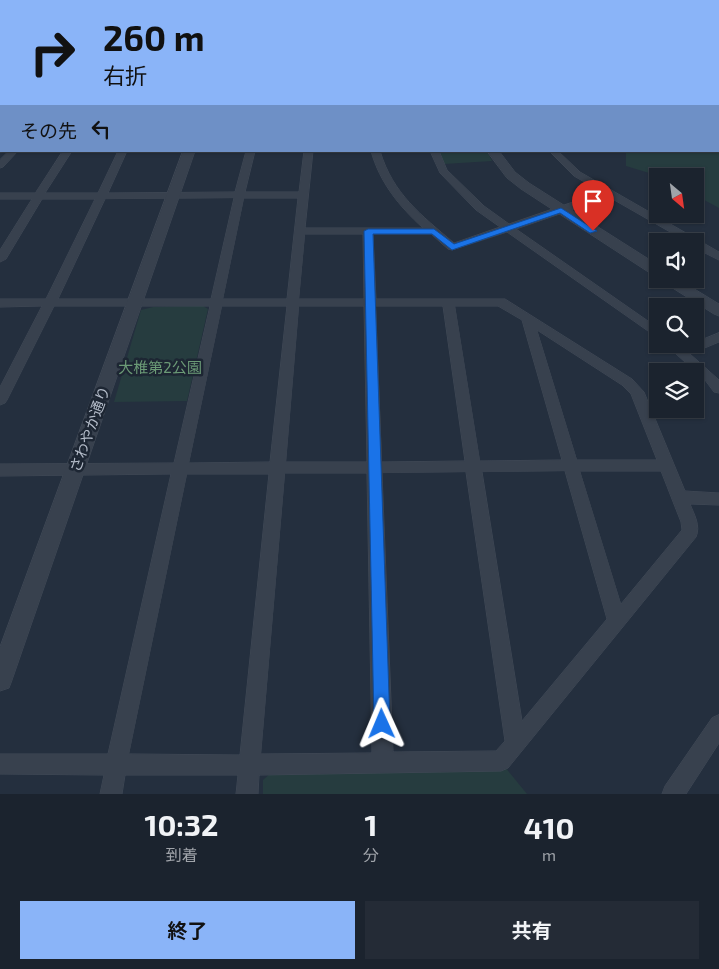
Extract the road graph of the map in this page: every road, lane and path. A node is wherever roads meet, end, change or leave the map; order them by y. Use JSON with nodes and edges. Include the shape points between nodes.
{"nodes":[{"id":1,"x":13,"y":152,"type":"edge"},
{"id":2,"x":67,"y":152,"type":"edge"},
{"id":3,"x":123,"y":152,"type":"edge"},
{"id":4,"x":188,"y":152,"type":"edge"},
{"id":5,"x":251,"y":152,"type":"edge"},
{"id":6,"x":309,"y":152,"type":"edge"},
{"id":7,"x":375,"y":152,"type":"edge"},
{"id":8,"x":434,"y":152,"type":"edge"},
{"id":9,"x":495,"y":152,"type":"edge"},
{"id":10,"x":554,"y":152,"type":"edge"},
{"id":11,"x":2,"y":161,"type":"edge"},
{"id":12,"x":610,"y":193,"type":"junction"},
{"id":13,"x":172,"y":195,"type":"junction"},
{"id":14,"x":240,"y":195,"type":"junction"},
{"id":15,"x":303,"y":195,"type":"junction"},
{"id":16,"x":0,"y":196,"type":"edge"},
{"id":17,"x":38,"y":196,"type":"junction"},
{"id":18,"x":102,"y":196,"type":"junction"},
{"id":19,"x":561,"y":210,"type":"junction"},
{"id":20,"x":508,"y":228,"type":"junction"},
{"id":21,"x":300,"y":231,"type":"junction"},
{"id":22,"x":368,"y":231,"type":"junction"},
{"id":23,"x":434,"y":232,"type":"junction"},
{"id":24,"x":679,"y":233,"type":"edge"},
{"id":25,"x":704,"y":248,"type":"edge"},
{"id":26,"x":719,"y":257,"type":"edge"},
{"id":27,"x":0,"y":259,"type":"edge"},
{"id":28,"x":649,"y":266,"type":"edge"},
{"id":29,"x":682,"y":288,"type":"edge"},
{"id":30,"x":294,"y":302,"type":"junction"},
{"id":31,"x":370,"y":302,"type":"junction"},
{"id":32,"x":448,"y":302,"type":"junction"},
{"id":33,"x":0,"y":303,"type":"edge"},
{"id":34,"x":50,"y":303,"type":"junction"},
{"id":35,"x":134,"y":303,"type":"junction"},
{"id":36,"x":217,"y":303,"type":"junction"},
{"id":37,"x":719,"y":311,"type":"edge"},
{"id":38,"x":528,"y":318,"type":"junction"},
{"id":39,"x":649,"y":328,"type":"edge"},
{"id":40,"x":719,"y":338,"type":"edge"},
{"id":41,"x":704,"y":344,"type":"edge"},
{"id":42,"x":684,"y":353,"type":"edge"},
{"id":43,"x":719,"y":389,"type":"edge"},
{"id":44,"x":0,"y":400,"type":"edge"},
{"id":45,"x":666,"y":465,"type":"junction"},
{"id":46,"x":474,"y":466,"type":"junction"},
{"id":47,"x":571,"y":466,"type":"junction"},
{"id":48,"x":375,"y":467,"type":"junction"},
{"id":49,"x":278,"y":468,"type":"junction"},
{"id":50,"x":75,"y":469,"type":"junction"},
{"id":51,"x":180,"y":469,"type":"junction"},
{"id":52,"x":0,"y":470,"type":"edge"},
{"id":53,"x":679,"y":497,"type":"junction"},
{"id":54,"x":719,"y":499,"type":"edge"},
{"id":55,"x":617,"y":620,"type":"junction"},
{"id":56,"x":0,"y":680,"type":"edge"},
{"id":57,"x":719,"y":725,"type":"edge"},
{"id":58,"x":516,"y":745,"type":"junction"},
{"id":59,"x":0,"y":764,"type":"edge"},
{"id":60,"x":116,"y":764,"type":"junction"},
{"id":61,"x":383,"y":764,"type":"junction"},
{"id":62,"x":249,"y":765,"type":"junction"},
{"id":63,"x":112,"y":794,"type":"edge"},
{"id":64,"x":247,"y":794,"type":"edge"},
{"id":65,"x":672,"y":794,"type":"edge"}],
"edges":[{"from":1,"to":11,"type":"street"},
{"from":2,"to":17,"type":"street"},
{"from":3,"to":18,"type":"street"},
{"from":4,"to":13,"type":"street","name":"さわやか通り"},
{"from":5,"to":14,"type":"street"},
{"from":6,"to":15,"type":"street"},
{"from":7,"to":23,"type":"street","via":[[383,177],[398,198]]},
{"from":8,"to":20,"type":"street","via":[[443,172],[452,182]]},
{"from":9,"to":19,"type":"street","via":[[511,175]]},
{"from":10,"to":12,"type":"street","via":[[577,174]]},
{"from":12,"to":19,"type":"street"},
{"from":12,"to":24,"type":"street"},
{"from":13,"to":14,"type":"street"},
{"from":13,"to":18,"type":"street"},
{"from":13,"to":35,"type":"street","name":"さわやか通り"},
{"from":14,"to":15,"type":"street"},
{"from":14,"to":36,"type":"street"},
{"from":15,"to":21,"type":"street"},
{"from":16,"to":17,"type":"street"},
{"from":17,"to":18,"type":"street"},
{"from":17,"to":27,"type":"street"},
{"from":18,"to":34,"type":"street"},
{"from":19,"to":20,"type":"street"},
{"from":19,"to":28,"type":"street"},
{"from":20,"to":23,"type":"street","via":[[452,247]]},
{"from":20,"to":39,"type":"street"},
{"from":21,"to":22,"type":"street"},
{"from":21,"to":30,"type":"street"},
{"from":22,"to":23,"type":"street"},
{"from":22,"to":31,"type":"street"},
{"from":25,"to":26,"type":"street"},
{"from":29,"to":37,"type":"street"},
{"from":30,"to":31,"type":"street"},
{"from":30,"to":36,"type":"street"},
{"from":30,"to":49,"type":"street"},
{"from":31,"to":32,"type":"street"},
{"from":31,"to":48,"type":"street"},
{"from":32,"to":38,"type":"street","via":[[501,302]]},
{"from":32,"to":46,"type":"street"},
{"from":33,"to":34,"type":"street"},
{"from":34,"to":35,"type":"street"},
{"from":34,"to":44,"type":"street"},
{"from":35,"to":36,"type":"street"},
{"from":35,"to":50,"type":"street","name":"さわやか通り"},
{"from":36,"to":51,"type":"street"},
{"from":38,"to":45,"type":"street","via":[[627,382],[637,392]]},
{"from":38,"to":47,"type":"street"},
{"from":40,"to":41,"type":"street"},
{"from":42,"to":43,"type":"street"},
{"from":45,"to":47,"type":"street"},
{"from":45,"to":53,"type":"street"},
{"from":46,"to":47,"type":"street"},
{"from":46,"to":48,"type":"street"},
{"from":46,"to":58,"type":"street"},
{"from":47,"to":55,"type":"street"},
{"from":48,"to":49,"type":"street"},
{"from":48,"to":61,"type":"street"},
{"from":49,"to":51,"type":"street"},
{"from":49,"to":62,"type":"street"},
{"from":50,"to":51,"type":"street"},
{"from":50,"to":52,"type":"street"},
{"from":50,"to":56,"type":"street","name":"さわやか通り"},
{"from":51,"to":60,"type":"street"},
{"from":53,"to":54,"type":"street"},
{"from":53,"to":55,"type":"street","via":[[690,522],[690,532]]},
{"from":55,"to":58,"type":"street"},
{"from":57,"to":65,"type":"street"},
{"from":58,"to":61,"type":"street","via":[[501,760]]},
{"from":59,"to":60,"type":"street"},
{"from":60,"to":62,"type":"street"},
{"from":60,"to":63,"type":"street"},
{"from":61,"to":62,"type":"street"},
{"from":62,"to":64,"type":"street"}]}
